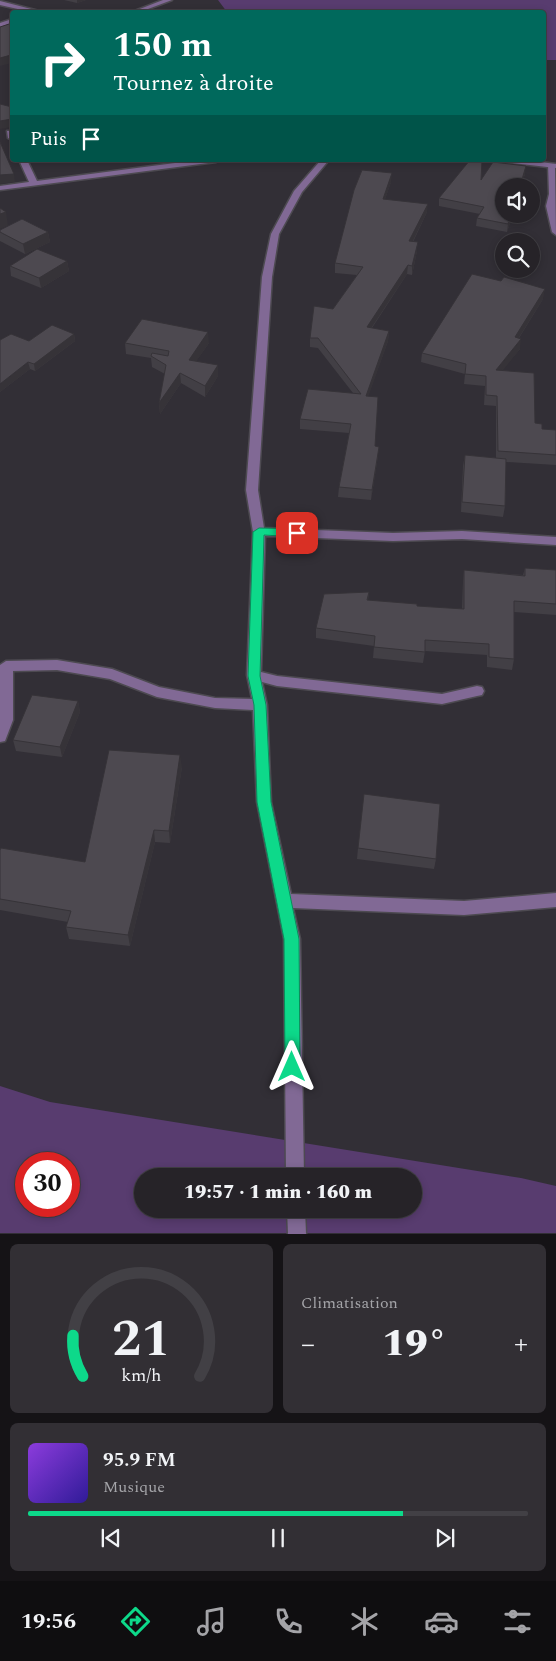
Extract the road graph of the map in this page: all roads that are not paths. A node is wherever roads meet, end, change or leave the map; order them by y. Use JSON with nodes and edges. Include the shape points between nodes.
{"nodes":[{"id":1,"x":169,"y":0,"type":"edge"},
{"id":2,"x":0,"y":3,"type":"edge"},
{"id":3,"x":29,"y":10,"type":"edge"},
{"id":4,"x":141,"y":10,"type":"edge"},
{"id":5,"x":24,"y":162,"type":"edge"},
{"id":6,"x":201,"y":162,"type":"edge"},
{"id":7,"x":323,"y":162,"type":"edge"},
{"id":8,"x":522,"y":162,"type":"edge"},
{"id":9,"x":554,"y":166,"type":"edge"},
{"id":10,"x":34,"y":184,"type":"junction"},
{"id":11,"x":0,"y":188,"type":"edge"},
{"id":12,"x":556,"y":232,"type":"edge"},
{"id":13,"x":259,"y":532,"type":"junction"},
{"id":14,"x":556,"y":541,"type":"edge"},
{"id":15,"x":254,"y":676,"type":"junction"},
{"id":16,"x":477,"y":691,"type":"dead end"},
{"id":17,"x":260,"y":705,"type":"junction"},
{"id":18,"x":0,"y":737,"type":"edge"},
{"id":19,"x":556,"y":900,"type":"edge"},
{"id":20,"x":284,"y":901,"type":"junction"},
{"id":21,"x":295,"y":1168,"type":"edge"},
{"id":22,"x":297,"y":1218,"type":"edge"},
{"id":23,"x":298,"y":1234,"type":"edge"}],
"edges":[{"from":1,"to":4,"type":"street"},
{"from":2,"to":3,"type":"street"},
{"from":5,"to":10,"type":"street"},
{"from":6,"to":10,"type":"street"},
{"from":7,"to":13,"type":"street","via":[[298,191],[275,234],[267,277],[252,490]]},
{"from":8,"to":9,"type":"street"},
{"from":9,"to":12,"type":"street","via":[[550,206]]},
{"from":10,"to":11,"type":"street"},
{"from":13,"to":14,"type":"street","via":[[393,537],[462,535]]},
{"from":13,"to":15,"type":"street"},
{"from":15,"to":16,"type":"street","via":[[442,699]]},
{"from":15,"to":17,"type":"street"},
{"from":17,"to":18,"type":"street","via":[[216,704],[157,692],[112,674],[57,665],[6,666],[6,720]]},
{"from":17,"to":20,"type":"street","via":[[264,802]]},
{"from":19,"to":20,"type":"street","via":[[464,908]]},
{"from":20,"to":21,"type":"street","via":[[292,939]]},
{"from":22,"to":23,"type":"street"}]}
